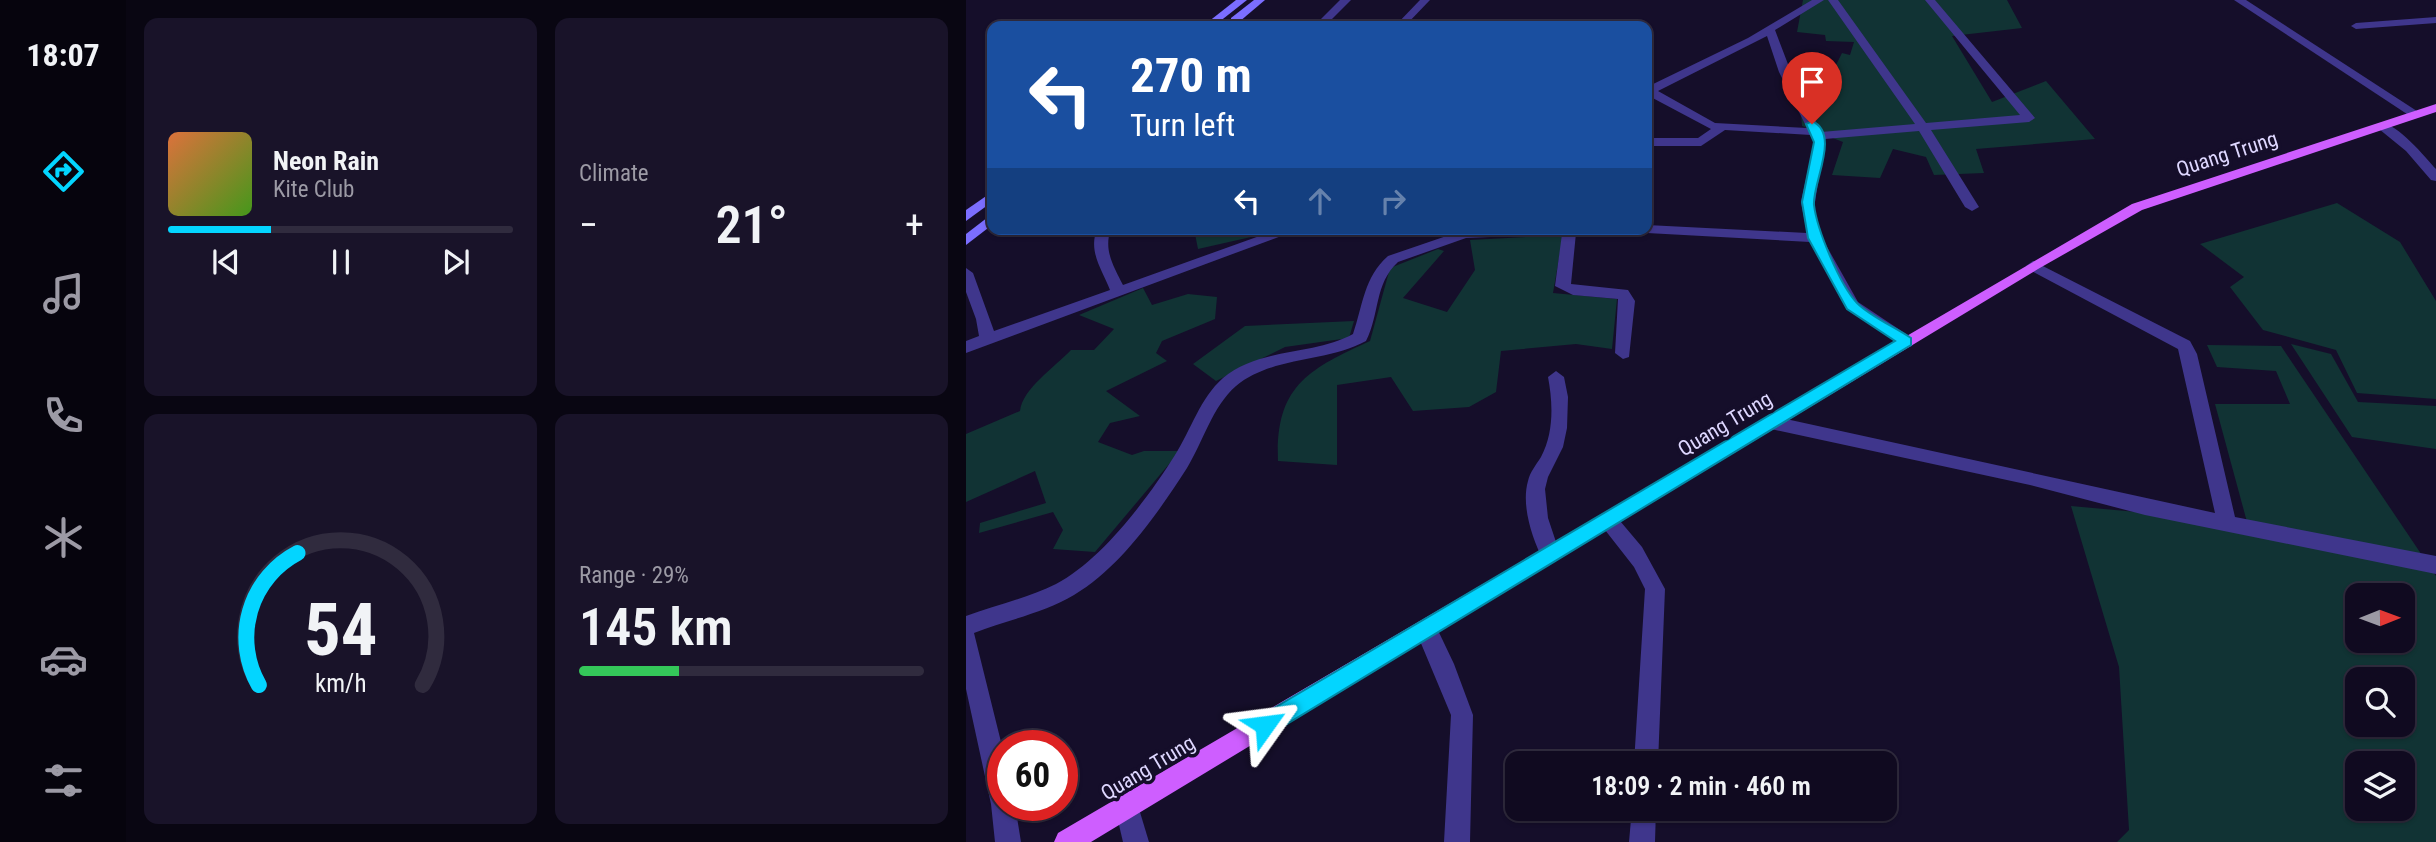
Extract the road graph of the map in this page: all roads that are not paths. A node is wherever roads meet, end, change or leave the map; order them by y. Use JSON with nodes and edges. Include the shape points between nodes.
{"nodes":[{"id":1,"x":1242,"y":0,"type":"edge"},
{"id":2,"x":1260,"y":0,"type":"edge"},
{"id":3,"x":1346,"y":0,"type":"edge"},
{"id":4,"x":1425,"y":0,"type":"edge"},
{"id":5,"x":1819,"y":0,"type":"edge"},
{"id":6,"x":1833,"y":0,"type":"edge"},
{"id":7,"x":1930,"y":0,"type":"edge"},
{"id":8,"x":2239,"y":0,"type":"edge"},
{"id":9,"x":2436,"y":20,"type":"edge"},
{"id":10,"x":1215,"y":21,"type":"edge"},
{"id":11,"x":1233,"y":21,"type":"edge"},
{"id":12,"x":1324,"y":21,"type":"edge"},
{"id":13,"x":1405,"y":21,"type":"edge"},
{"id":14,"x":2356,"y":26,"type":"dead end"},
{"id":15,"x":1770,"y":30,"type":"junction"},
{"id":16,"x":1652,"y":89,"type":"edge"},
{"id":17,"x":1652,"y":93,"type":"edge"},
{"id":18,"x":2436,"y":108,"type":"edge"},
{"id":19,"x":2417,"y":115,"type":"junction"},
{"id":20,"x":2383,"y":126,"type":"junction"},
{"id":21,"x":1721,"y":127,"type":"junction"},
{"id":22,"x":1924,"y":129,"type":"junction"},
{"id":23,"x":1816,"y":134,"type":"junction"},
{"id":24,"x":1652,"y":142,"type":"edge"},
{"id":25,"x":2436,"y":177,"type":"edge"},
{"id":26,"x":987,"y":200,"type":"edge"},
{"id":27,"x":1972,"y":207,"type":"dead end"},
{"id":28,"x":966,"y":217,"type":"edge"},
{"id":29,"x":987,"y":222,"type":"edge"},
{"id":30,"x":1652,"y":229,"type":"edge"},
{"id":31,"x":1101,"y":235,"type":"edge"},
{"id":32,"x":1246,"y":235,"type":"edge"},
{"id":33,"x":1276,"y":235,"type":"edge"},
{"id":34,"x":1461,"y":235,"type":"edge"},
{"id":35,"x":1568,"y":235,"type":"edge"},
{"id":36,"x":1815,"y":238,"type":"junction"},
{"id":37,"x":966,"y":241,"type":"edge"},
{"id":38,"x":1251,"y":244,"type":"junction"},
{"id":39,"x":2033,"y":266,"type":"junction"},
{"id":40,"x":966,"y":274,"type":"edge"},
{"id":41,"x":1118,"y":292,"type":"junction"},
{"id":42,"x":988,"y":339,"type":"junction"},
{"id":43,"x":1906,"y":342,"type":"junction"},
{"id":44,"x":966,"y":346,"type":"edge"},
{"id":45,"x":1623,"y":353,"type":"dead end"},
{"id":46,"x":1556,"y":377,"type":"dead end"},
{"id":47,"x":1772,"y":423,"type":"junction"},
{"id":48,"x":1608,"y":521,"type":"junction"},
{"id":49,"x":2227,"y":522,"type":"junction"},
{"id":50,"x":1550,"y":554,"type":"junction"},
{"id":51,"x":2436,"y":565,"type":"edge"},
{"id":52,"x":966,"y":626,"type":"edge"},
{"id":53,"x":1426,"y":629,"type":"junction"},
{"id":54,"x":966,"y":639,"type":"edge"},
{"id":55,"x":987,"y":733,"type":"edge"},
{"id":56,"x":1647,"y":751,"type":"edge"},
{"id":57,"x":1127,"y":808,"type":"junction"},
{"id":58,"x":1005,"y":821,"type":"edge"},
{"id":59,"x":1643,"y":821,"type":"edge"},
{"id":60,"x":1008,"y":842,"type":"edge"},
{"id":61,"x":1067,"y":842,"type":"edge"},
{"id":62,"x":1136,"y":842,"type":"edge"},
{"id":63,"x":1457,"y":842,"type":"edge"},
{"id":64,"x":1642,"y":842,"type":"edge"}],
"edges":[{"from":1,"to":10,"type":"street"},
{"from":2,"to":11,"type":"street"},
{"from":3,"to":12,"type":"street"},
{"from":4,"to":13,"type":"street"},
{"from":5,"to":15,"type":"street"},
{"from":6,"to":22,"type":"street"},
{"from":7,"to":22,"type":"street","via":[[2029,118]]},
{"from":8,"to":19,"type":"street"},
{"from":9,"to":14,"type":"street"},
{"from":15,"to":16,"type":"street"},
{"from":15,"to":23,"type":"street"},
{"from":17,"to":21,"type":"street","via":[[1702,124]]},
{"from":18,"to":19,"type":"main road","name":"Quang Trung"},
{"from":19,"to":20,"type":"main road","name":"Quang Trung"},
{"from":20,"to":25,"type":"street"},
{"from":20,"to":39,"type":"main road","name":"Quang Trung","via":[[2137,207]]},
{"from":21,"to":23,"type":"street"},
{"from":21,"to":24,"type":"street","via":[[1701,142]]},
{"from":22,"to":23,"type":"street"},
{"from":22,"to":27,"type":"street"},
{"from":23,"to":36,"type":"street","via":[[1820,142],[1808,202]]},
{"from":26,"to":28,"type":"street"},
{"from":29,"to":37,"type":"street"},
{"from":30,"to":36,"type":"street"},
{"from":31,"to":41,"type":"street","via":[[1100,250]]},
{"from":32,"to":38,"type":"street"},
{"from":33,"to":38,"type":"street"},
{"from":34,"to":52,"type":"street","via":[[1383,266],[1375,279],[1360,338],[1336,349],[1256,365],[1233,379],[1166,484],[1082,577],[1054,594]]},
{"from":35,"to":45,"type":"street","via":[[1563,286],[1623,294],[1627,301]]},
{"from":36,"to":43,"type":"street","via":[[1852,305]]},
{"from":38,"to":41,"type":"street"},
{"from":39,"to":43,"type":"main road","name":"Quang Trung"},
{"from":39,"to":49,"type":"street","via":[[2184,345]]},
{"from":40,"to":42,"type":"street"},
{"from":41,"to":42,"type":"street"},
{"from":42,"to":44,"type":"street"},
{"from":43,"to":47,"type":"main road","name":"Quang Trung"},
{"from":46,"to":50,"type":"street","via":[[1561,412],[1558,432],[1536,492],[1539,523]]},
{"from":47,"to":48,"type":"main road","name":"Quang Trung"},
{"from":47,"to":49,"type":"street"},
{"from":48,"to":50,"type":"main road","name":"Quang Trung"},
{"from":48,"to":56,"type":"street","via":[[1632,546],[1655,589]]},
{"from":49,"to":51,"type":"street"},
{"from":50,"to":53,"type":"main road","name":"Quang Trung"},
{"from":53,"to":57,"type":"main road","name":"Quang Trung"},
{"from":53,"to":63,"type":"street","via":[[1462,715]]},
{"from":54,"to":55,"type":"street"},
{"from":57,"to":61,"type":"main road","name":"Quang Trung"},
{"from":57,"to":62,"type":"street"},
{"from":58,"to":60,"type":"street"},
{"from":59,"to":64,"type":"street"}]}
